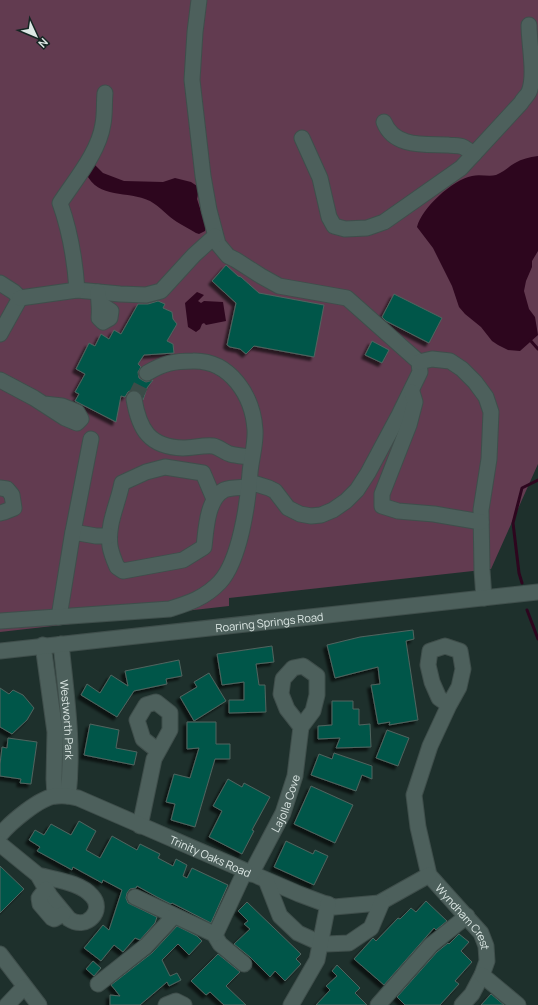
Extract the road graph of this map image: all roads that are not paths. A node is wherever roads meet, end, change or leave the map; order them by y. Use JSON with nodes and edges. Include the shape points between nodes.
{"nodes":[{"id":1,"x":199,"y":0,"type":"edge"},
{"id":2,"x":529,"y":25,"type":"dead end"},
{"id":3,"x":105,"y":93,"type":"dead end"},
{"id":4,"x":384,"y":122,"type":"dead end"},
{"id":5,"x":302,"y":138,"type":"dead end"},
{"id":6,"x":474,"y":154,"type":"junction"},
{"id":7,"x":215,"y":236,"type":"junction"},
{"id":8,"x":0,"y":283,"type":"edge"},
{"id":9,"x":77,"y":290,"type":"junction"},
{"id":10,"x":20,"y":298,"type":"junction"},
{"id":11,"x":0,"y":334,"type":"edge"},
{"id":12,"x":419,"y":362,"type":"junction"},
{"id":13,"x":147,"y":373,"type":"tunnel mouth"},
{"id":14,"x":0,"y":380,"type":"edge"},
{"id":15,"x":412,"y":389,"type":"junction"},
{"id":16,"x":134,"y":399,"type":"tunnel mouth"},
{"id":17,"x":44,"y":404,"type":"dead end"},
{"id":18,"x":91,"y":440,"type":"dead end"},
{"id":19,"x":252,"y":457,"type":"junction"},
{"id":20,"x":250,"y":485,"type":"junction"},
{"id":21,"x":0,"y":488,"type":"edge"},
{"id":22,"x":214,"y":498,"type":"junction"},
{"id":23,"x":0,"y":513,"type":"edge"},
{"id":24,"x":481,"y":522,"type":"junction"},
{"id":25,"x":73,"y":532,"type":"junction"},
{"id":26,"x":109,"y":536,"type":"junction"},
{"id":27,"x":538,"y":592,"type":"edge"},
{"id":28,"x":484,"y":598,"type":"junction"},
{"id":29,"x":59,"y":617,"type":"junction"},
{"id":30,"x":0,"y":621,"type":"edge"},
{"id":31,"x":61,"y":644,"type":"junction"},
{"id":32,"x":43,"y":645,"type":"junction"},
{"id":33,"x":0,"y":651,"type":"edge"},
{"id":34,"x":449,"y":705,"type":"dead end"},
{"id":35,"x":301,"y":727,"type":"dead end"},
{"id":36,"x":158,"y":751,"type":"dead end"},
{"id":37,"x":62,"y":796,"type":"junction"},
{"id":38,"x":140,"y":826,"type":"junction"},
{"id":39,"x":0,"y":835,"type":"edge"},
{"id":40,"x":2,"y":850,"type":"edge"},
{"id":41,"x":248,"y":872,"type":"junction"},
{"id":42,"x":38,"y":875,"type":"junction"},
{"id":43,"x":429,"y":875,"type":"junction"},
{"id":44,"x":266,"y":880,"type":"junction"},
{"id":45,"x":136,"y":897,"type":"dead end"},
{"id":46,"x":382,"y":902,"type":"junction"},
{"id":47,"x":328,"y":904,"type":"junction"},
{"id":48,"x":174,"y":916,"type":"junction"},
{"id":49,"x":467,"y":916,"type":"junction"},
{"id":50,"x":214,"y":934,"type":"junction"},
{"id":51,"x":320,"y":943,"type":"junction"},
{"id":52,"x":0,"y":954,"type":"edge"},
{"id":53,"x":244,"y":964,"type":"dead end"},
{"id":54,"x":482,"y":975,"type":"junction"},
{"id":55,"x":98,"y":984,"type":"dead end"},
{"id":56,"x":24,"y":987,"type":"junction"},
{"id":57,"x":7,"y":1005,"type":"edge"},
{"id":58,"x":39,"y":1005,"type":"edge"},
{"id":59,"x":166,"y":1005,"type":"edge"},
{"id":60,"x":184,"y":1005,"type":"edge"},
{"id":61,"x":292,"y":1005,"type":"edge"},
{"id":62,"x":378,"y":1005,"type":"edge"},
{"id":63,"x":462,"y":1005,"type":"edge"},
{"id":64,"x":518,"y":1005,"type":"edge"}],
"edges":[{"from":1,"to":7,"type":"street","via":[[192,80],[203,176]]},
{"from":2,"to":6,"type":"street","via":[[532,71],[529,92]]},
{"from":3,"to":9,"type":"street","via":[[100,138],[60,203],[70,236]]},
{"from":4,"to":6,"type":"street","via":[[388,130],[405,142],[463,147]]},
{"from":5,"to":6,"type":"street","via":[[320,178],[329,217],[334,226],[345,230],[367,228],[384,222],[461,168]]},
{"from":7,"to":9,"type":"street","via":[[161,291],[146,295],[99,297]]},
{"from":7,"to":12,"type":"street","via":[[228,256],[279,286],[347,298]]},
{"from":8,"to":10,"type":"street"},
{"from":9,"to":10,"type":"street"},
{"from":10,"to":11,"type":"street"},
{"from":12,"to":15,"type":"street","via":[[420,372]]},
{"from":12,"to":24,"type":"street","via":[[432,359],[450,361],[475,382],[486,397],[491,412],[490,437]]},
{"from":13,"to":19,"type":"street","via":[[170,362],[182,361],[204,361],[226,370],[246,395],[252,411],[255,430]]},
{"from":14,"to":17,"type":"street"},
{"from":15,"to":20,"type":"street","via":[[357,490],[333,510],[321,515],[300,514],[288,508],[269,488]]},
{"from":15,"to":24,"type":"street","via":[[415,402],[409,425],[382,494],[382,506]]},
{"from":16,"to":19,"type":"street","via":[[139,423],[156,442],[183,448],[215,446],[230,454]]},
{"from":18,"to":25,"type":"street"},
{"from":19,"to":20,"type":"street"},
{"from":20,"to":22,"type":"street","via":[[224,490]]},
{"from":20,"to":29,"type":"street","via":[[246,512],[229,567],[220,582],[206,594],[191,603],[170,609]]},
{"from":21,"to":23,"type":"street","via":[[7,489],[12,496],[14,508]]},
{"from":22,"to":26,"type":"street","via":[[202,473],[165,467],[146,472],[122,483]]},
{"from":22,"to":26,"type":"street","via":[[208,517],[204,547],[183,560],[123,570],[117,567]]},
{"from":24,"to":28,"type":"street"},
{"from":25,"to":26,"type":"street"},
{"from":25,"to":29,"type":"street"},
{"from":27,"to":28,"type":"street","name":"Roaring Springs Road"},
{"from":28,"to":31,"type":"street","name":"Roaring Springs Road"},
{"from":29,"to":30,"type":"street"},
{"from":31,"to":32,"type":"street","name":"Roaring Springs Road"},
{"from":31,"to":37,"type":"street","name":"Westworth Park","via":[[70,735],[70,780]]},
{"from":32,"to":33,"type":"street","name":"Roaring Springs Road"},
{"from":32,"to":37,"type":"street","name":"Westworth Park","via":[[55,732],[54,779]]},
{"from":34,"to":43,"type":"street","via":[[430,746],[414,795]]},
{"from":35,"to":41,"type":"street","name":"Lajolla Cove","via":[[295,776],[283,813]]},
{"from":36,"to":38,"type":"street","via":[[154,759]]},
{"from":37,"to":38,"type":"street","name":"Trinity Oaks Road","via":[[78,798]]},
{"from":37,"to":39,"type":"street","via":[[23,813]]},
{"from":38,"to":41,"type":"street","name":"Trinity Oaks Road"},
{"from":40,"to":42,"type":"street"},
{"from":41,"to":44,"type":"street","name":"Trinity Oaks Road"},
{"from":41,"to":50,"type":"street","name":"Lajolla Cove"},
{"from":42,"to":42,"type":"street","via":[[78,886],[92,896],[96,907],[89,920],[73,922],[63,914]]},
{"from":43,"to":46,"type":"street","name":"Trinity Oaks Road"},
{"from":43,"to":49,"type":"street","name":"Wyndham Crest"},
{"from":44,"to":47,"type":"street","name":"Trinity Oaks Road"},
{"from":44,"to":51,"type":"street","via":[[280,916],[298,934]]},
{"from":45,"to":48,"type":"street"},
{"from":46,"to":47,"type":"street","name":"Trinity Oaks Road","via":[[334,907]]},
{"from":46,"to":51,"type":"street","via":[[372,928],[349,943]]},
{"from":47,"to":51,"type":"street"},
{"from":48,"to":50,"type":"street"},
{"from":48,"to":55,"type":"street","via":[[146,946]]},
{"from":49,"to":54,"type":"street","name":"Wyndham Crest","via":[[481,933],[486,946],[487,961]]},
{"from":49,"to":62,"type":"street","via":[[431,945]]},
{"from":50,"to":53,"type":"street","via":[[220,944]]},
{"from":51,"to":61,"type":"street","via":[[317,960]]},
{"from":52,"to":56,"type":"street"},
{"from":54,"to":63,"type":"street","name":"Wyndham Crest","via":[[472,994]]},
{"from":54,"to":64,"type":"street"},
{"from":56,"to":57,"type":"street"},
{"from":56,"to":58,"type":"street"},
{"from":59,"to":60,"type":"street","via":[[176,1002]]}]}
